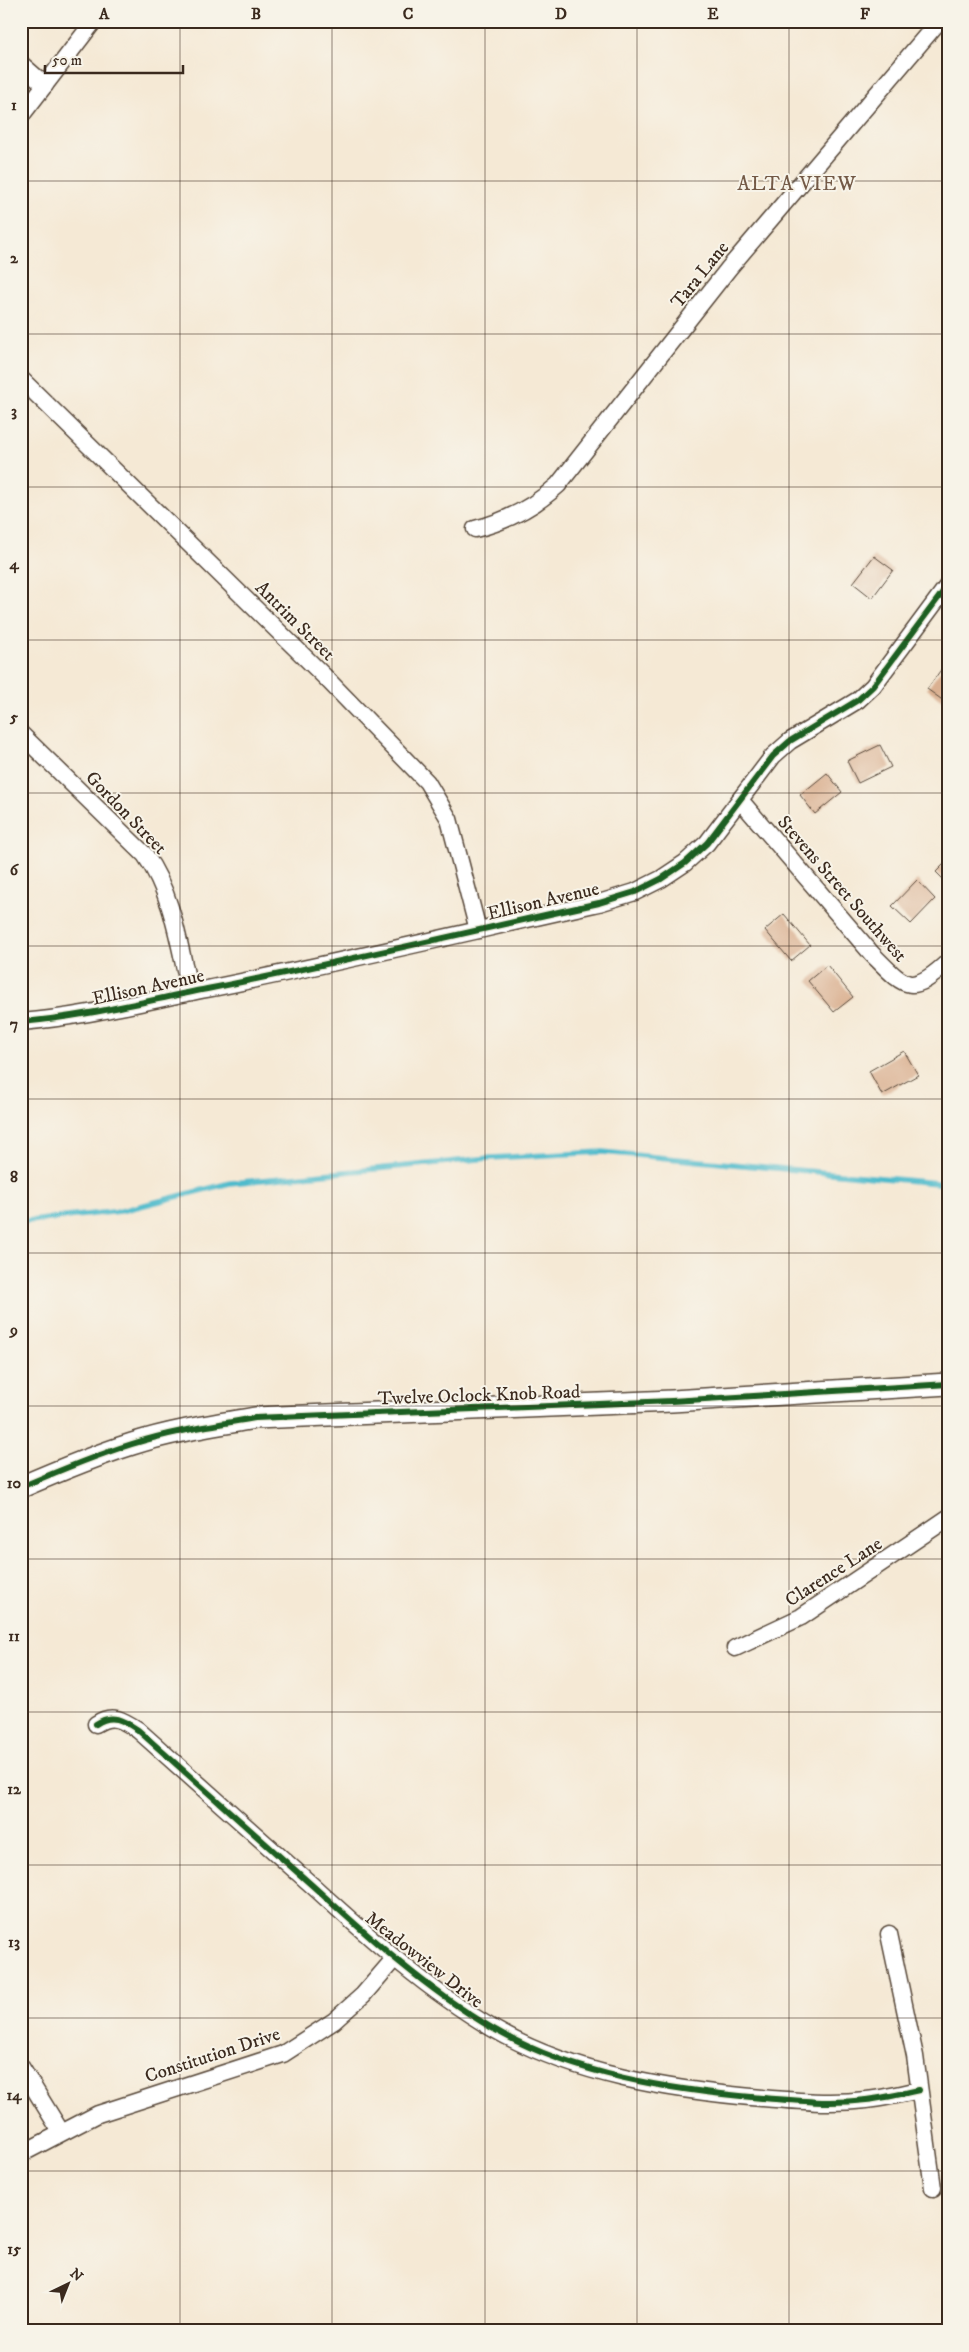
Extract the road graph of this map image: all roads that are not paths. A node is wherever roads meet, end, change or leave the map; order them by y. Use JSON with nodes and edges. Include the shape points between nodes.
{"nodes":[{"id":1,"x":94,"y":21,"type":"edge"},
{"id":2,"x":938,"y":21,"type":"edge"},
{"id":3,"x":21,"y":64,"type":"edge"},
{"id":4,"x":45,"y":84,"type":"junction"},
{"id":5,"x":21,"y":116,"type":"edge"},
{"id":6,"x":21,"y":379,"type":"edge"},
{"id":7,"x":475,"y":529,"type":"dead end"},
{"id":8,"x":948,"y":585,"type":"edge"},
{"id":9,"x":21,"y":734,"type":"edge"},
{"id":10,"x":740,"y":800,"type":"junction"},
{"id":11,"x":478,"y":930,"type":"junction"},
{"id":12,"x":948,"y":962,"type":"edge"},
{"id":13,"x":190,"y":992,"type":"junction"},
{"id":14,"x":21,"y":1022,"type":"edge"},
{"id":15,"x":948,"y":1384,"type":"edge"},
{"id":16,"x":21,"y":1487,"type":"edge"},
{"id":17,"x":948,"y":1518,"type":"edge"},
{"id":18,"x":735,"y":1648,"type":"dead end"},
{"id":19,"x":96,"y":1724,"type":"dead end"},
{"id":20,"x":889,"y":1934,"type":"dead end"},
{"id":21,"x":394,"y":1959,"type":"junction"},
{"id":22,"x":21,"y":2067,"type":"edge"},
{"id":23,"x":920,"y":2090,"type":"junction"},
{"id":24,"x":61,"y":2132,"type":"junction"},
{"id":25,"x":21,"y":2154,"type":"edge"},
{"id":26,"x":933,"y":2188,"type":"dead end"}],
"edges":[{"from":1,"to":4,"type":"street"},
{"from":2,"to":7,"type":"street","name":"Tara Lane","via":[[729,268],[558,485],[518,515]]},
{"from":3,"to":4,"type":"street"},
{"from":4,"to":5,"type":"street"},
{"from":6,"to":11,"type":"street","name":"Antrim Street","via":[[325,677],[427,782],[449,819]]},
{"from":8,"to":10,"type":"street","name":"Ellison Avenue","via":[[874,686],[858,700],[790,741],[773,756]]},
{"from":9,"to":13,"type":"street","name":"Gordon Street","via":[[145,855],[156,870],[166,891]]},
{"from":10,"to":11,"type":"street","name":"Ellison Avenue","via":[[707,843],[685,863],[635,892]]},
{"from":10,"to":12,"type":"street","name":"Stevens Street Southwest","via":[[896,978],[916,984],[929,980]]},
{"from":11,"to":13,"type":"street","name":"Ellison Avenue"},
{"from":13,"to":14,"type":"street","name":"Ellison Avenue","via":[[71,1017]]},
{"from":15,"to":16,"type":"street","name":"Twelve Oclock Knob Road","via":[[663,1402],[255,1418],[188,1429],[133,1443],[79,1461]]},
{"from":17,"to":18,"type":"street","name":"Clarence Lane","via":[[801,1617]]},
{"from":19,"to":21,"type":"street","name":"Meadowview Drive","via":[[114,1717],[138,1730]]},
{"from":20,"to":23,"type":"street"},
{"from":21,"to":23,"type":"street","name":"Meadowview Drive","via":[[493,2029],[582,2067],[624,2078],[722,2095],[819,2103],[866,2100]]},
{"from":21,"to":24,"type":"street","name":"Constitution Drive","via":[[363,1995],[334,2021],[283,2054],[122,2105]]},
{"from":22,"to":24,"type":"street"},
{"from":23,"to":26,"type":"street"},
{"from":24,"to":25,"type":"street","name":"Constitution Drive"}]}
